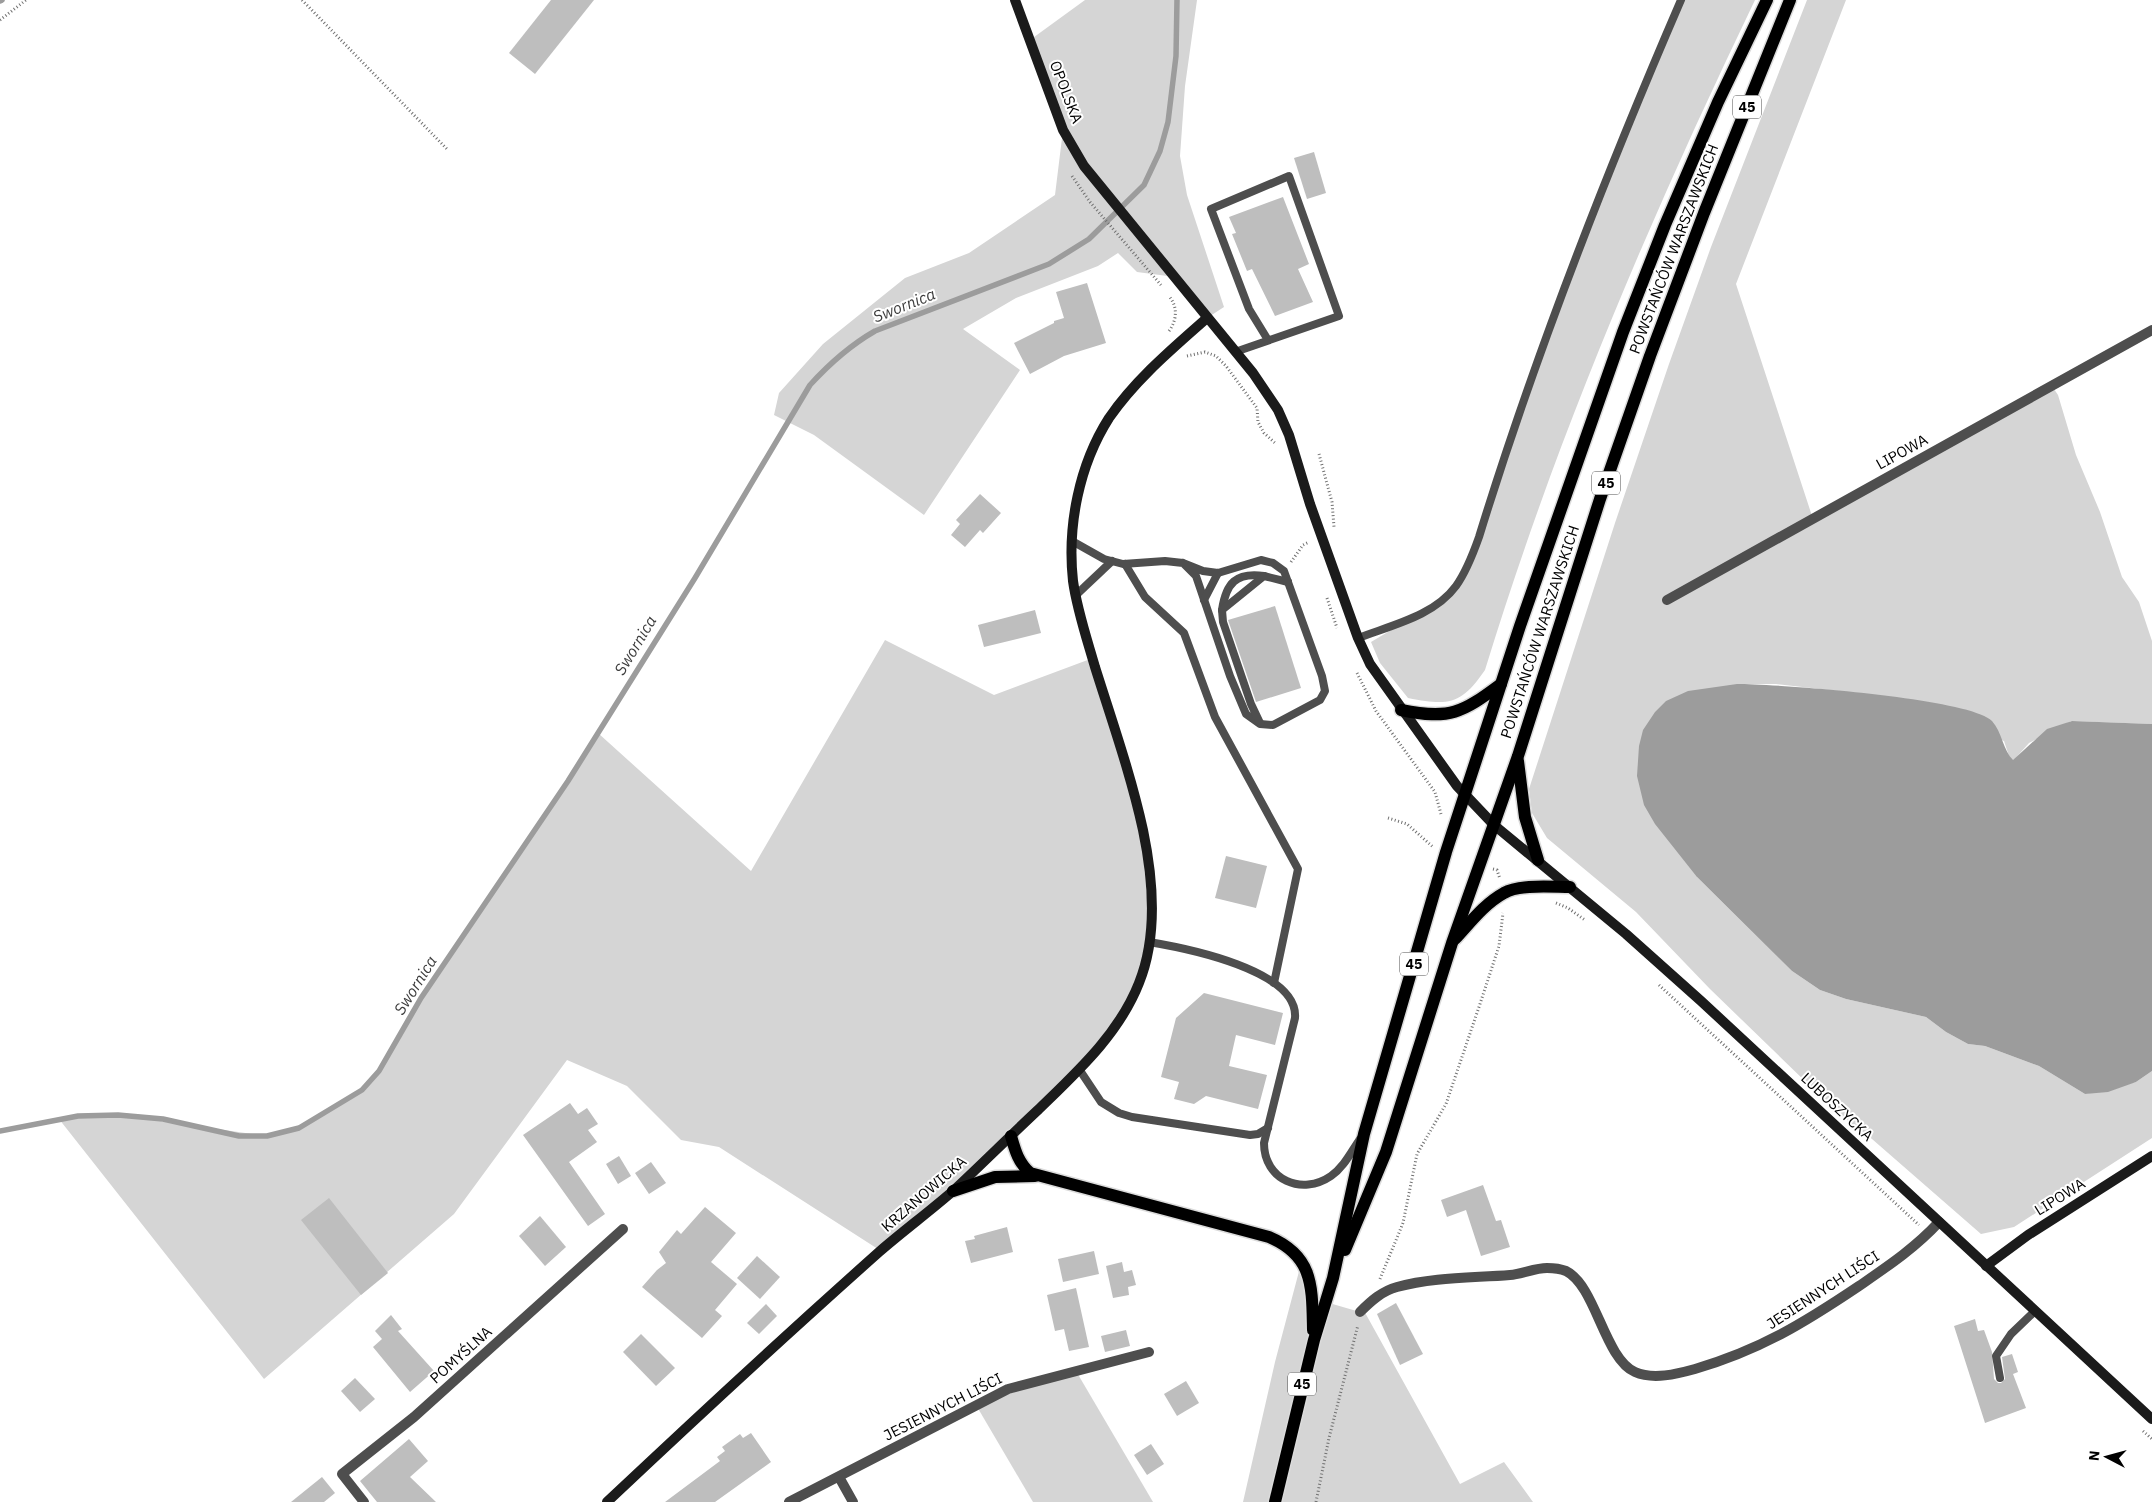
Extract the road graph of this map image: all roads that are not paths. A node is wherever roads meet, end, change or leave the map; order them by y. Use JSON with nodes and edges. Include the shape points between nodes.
{"nodes":[{"id":1,"x":1015,"y":0,"type":"edge"},
{"id":2,"x":1680,"y":0,"type":"edge"},
{"id":3,"x":1766,"y":0,"type":"edge"},
{"id":4,"x":1790,"y":0,"type":"edge"},
{"id":5,"x":1207,"y":318,"type":"junction"},
{"id":6,"x":2152,"y":330,"type":"edge"},
{"id":7,"x":1268,"y":340,"type":"junction"},
{"id":8,"x":1235,"y":352,"type":"junction"},
{"id":9,"x":1072,"y":541,"type":"junction"},
{"id":10,"x":1112,"y":561,"type":"junction"},
{"id":11,"x":1182,"y":563,"type":"junction"},
{"id":12,"x":1125,"y":564,"type":"junction"},
{"id":13,"x":1218,"y":573,"type":"junction"},
{"id":14,"x":1264,"y":576,"type":"junction"},
{"id":15,"x":1288,"y":582,"type":"junction"},
{"id":16,"x":1076,"y":595,"type":"junction"},
{"id":17,"x":1204,"y":600,"type":"junction"},
{"id":18,"x":1667,"y":600,"type":"dead end"},
{"id":19,"x":1222,"y":610,"type":"junction"},
{"id":20,"x":1358,"y":638,"type":"junction"},
{"id":21,"x":1501,"y":684,"type":"junction"},
{"id":22,"x":1401,"y":710,"type":"junction"},
{"id":23,"x":1260,"y":724,"type":"junction"},
{"id":24,"x":1518,"y":756,"type":"junction"},
{"id":25,"x":1466,"y":795,"type":"junction"},
{"id":26,"x":1494,"y":825,"type":"junction"},
{"id":27,"x":1538,"y":860,"type":"junction"},
{"id":28,"x":1570,"y":887,"type":"junction"},
{"id":29,"x":1148,"y":942,"type":"junction"},
{"id":30,"x":1452,"y":943,"type":"junction"},
{"id":31,"x":1274,"y":983,"type":"junction"},
{"id":32,"x":1079,"y":1069,"type":"junction"},
{"id":33,"x":1268,"y":1128,"type":"junction"},
{"id":34,"x":1364,"y":1134,"type":"junction"},
{"id":35,"x":1011,"y":1136,"type":"junction"},
{"id":36,"x":2152,"y":1156,"type":"edge"},
{"id":37,"x":1042,"y":1177,"type":"junction"},
{"id":38,"x":953,"y":1191,"type":"junction"},
{"id":39,"x":1939,"y":1222,"type":"junction"},
{"id":40,"x":623,"y":1229,"type":"dead end"},
{"id":41,"x":1986,"y":1266,"type":"junction"},
{"id":42,"x":1333,"y":1278,"type":"junction"},
{"id":43,"x":2035,"y":1311,"type":"junction"},
{"id":44,"x":1360,"y":1312,"type":"road end"},
{"id":45,"x":1314,"y":1340,"type":"junction"},
{"id":46,"x":1149,"y":1352,"type":"dead end"},
{"id":47,"x":2000,"y":1378,"type":"dead end"},
{"id":48,"x":2152,"y":1419,"type":"edge"},
{"id":49,"x":839,"y":1477,"type":"junction"},
{"id":50,"x":364,"y":1502,"type":"edge"},
{"id":51,"x":607,"y":1502,"type":"edge"},
{"id":52,"x":789,"y":1502,"type":"edge"},
{"id":53,"x":853,"y":1502,"type":"edge"},
{"id":54,"x":1275,"y":1502,"type":"edge"}],
"edges":[{"from":1,"to":5,"type":"street","name":"OPOLSKA","via":[[1063,130],[1084,166]]},
{"from":2,"to":20,"type":"lane","via":[[1538,359],[1468,564],[1456,586],[1430,610]]},
{"from":3,"to":21,"type":"main road","name":"POWSTAŃCÓW WARSZAWSKICH","number":"45","via":[[1664,225],[1620,341]]},
{"from":4,"to":24,"type":"main road","name":"POWSTAŃCÓW WARSZAWSKICH","number":"45","via":[[1650,356],[1600,499]]},
{"from":5,"to":8,"type":"street","name":"OPOLSKA"},
{"from":5,"to":9,"type":"street","name":"KRZANOWICKA","via":[[1137,382],[1109,418],[1092,449],[1081,483]]},
{"from":6,"to":18,"type":"street","name":"LIPOWA"},
{"from":7,"to":7,"type":"lane","via":[[1339,316],[1290,176],[1211,210],[1249,309]]},
{"from":7,"to":8,"type":"lane"},
{"from":8,"to":20,"type":"street","name":"OPOLSKA","via":[[1265,391],[1289,435]]},
{"from":9,"to":10,"type":"lane"},
{"from":9,"to":16,"type":"street","name":"KRZANOWICKA"},
{"from":10,"to":12,"type":"lane"},
{"from":10,"to":16,"type":"lane"},
{"from":11,"to":12,"type":"lane"},
{"from":11,"to":13,"type":"lane"},
{"from":11,"to":17,"type":"lane","via":[[1196,576]]},
{"from":12,"to":31,"type":"lane","via":[[1144,597],[1184,633],[1215,717],[1298,869]]},
{"from":13,"to":15,"type":"lane","via":[[1261,560],[1284,571]]},
{"from":13,"to":17,"type":"lane"},
{"from":14,"to":15,"type":"lane"},
{"from":14,"to":19,"type":"lane"},
{"from":14,"to":19,"type":"lane","via":[[1248,574],[1239,577],[1228,587]]},
{"from":15,"to":23,"type":"lane","via":[[1325,691],[1320,700],[1273,725]]},
{"from":16,"to":29,"type":"street","name":"KRZANOWICKA","via":[[1147,849],[1151,906]]},
{"from":17,"to":23,"type":"lane","via":[[1246,714]]},
{"from":19,"to":23,"type":"lane","via":[[1222,622]]},
{"from":20,"to":22,"type":"street","name":"LUBOSZYCKA","via":[[1370,664]]},
{"from":21,"to":22,"type":"main road","via":[[1459,711],[1435,715]]},
{"from":21,"to":25,"type":"main road","name":"POWSTAŃCÓW WARSZAWSKICH","number":"45"},
{"from":22,"to":25,"type":"street","name":"LUBOSZYCKA"},
{"from":24,"to":26,"type":"main road","name":"POWSTAŃCÓW WARSZAWSKICH","number":"45"},
{"from":24,"to":27,"type":"main road","via":[[1525,817]]},
{"from":25,"to":26,"type":"street","name":"LUBOSZYCKA"},
{"from":25,"to":34,"type":"main road","name":"POWSTAŃCÓW WARSZAWSKICH","number":"45","via":[[1446,852]]},
{"from":26,"to":27,"type":"street","name":"LUBOSZYCKA"},
{"from":26,"to":30,"type":"main road","name":"POWSTAŃCÓW WARSZAWSKICH","number":"45"},
{"from":27,"to":28,"type":"street","name":"LUBOSZYCKA"},
{"from":28,"to":30,"type":"main road","via":[[1531,887],[1505,892],[1482,909]]},
{"from":28,"to":39,"type":"street","name":"LUBOSZYCKA","via":[[1701,1001]]},
{"from":29,"to":31,"type":"lane","via":[[1215,956]]},
{"from":29,"to":32,"type":"street","name":"KRZANOWICKA","via":[[1141,979],[1132,998],[1116,1026]]},
{"from":30,"to":42,"type":"main road","name":"POWSTAŃCÓW WARSZAWSKICH","number":"45","via":[[1386,1152]]},
{"from":31,"to":33,"type":"lane","via":[[1286,992],[1296,1008]]},
{"from":32,"to":33,"type":"lane","via":[[1101,1102],[1132,1117],[1250,1135]]},
{"from":32,"to":35,"type":"street","name":"KRZANOWICKA"},
{"from":33,"to":34,"type":"lane","via":[[1264,1143],[1267,1163],[1280,1178],[1296,1183],[1329,1178],[1345,1162]]},
{"from":34,"to":42,"type":"main road","name":"POWSTAŃCÓW WARSZAWSKICH","number":"45"},
{"from":35,"to":37,"type":"main road","via":[[1022,1166]]},
{"from":35,"to":38,"type":"street","name":"KRZANOWICKA"},
{"from":36,"to":41,"type":"street","name":"LIPOWA","via":[[2028,1235]]},
{"from":37,"to":38,"type":"main road","via":[[995,1177]]},
{"from":37,"to":45,"type":"main road","via":[[1269,1237],[1287,1246],[1302,1260],[1310,1281]]},
{"from":38,"to":51,"type":"street","name":"KRZANOWICKA","via":[[873,1257]]},
{"from":39,"to":41,"type":"street","name":"LUBOSZYCKA"},
{"from":39,"to":44,"type":"street","name":"JESIENNYCH LIŚCI","via":[[1918,1245],[1772,1341],[1719,1362],[1676,1374],[1656,1376],[1635,1372],[1617,1355],[1579,1281],[1565,1270],[1546,1268],[1513,1275],[1396,1287],[1374,1298]]},
{"from":40,"to":50,"type":"street","name":"POMYŚLNA","via":[[414,1417],[342,1474]]},
{"from":41,"to":43,"type":"street","name":"LUBOSZYCKA"},
{"from":42,"to":45,"type":"main road","name":"POWSTAŃCÓW WARSZAWSKICH","number":"45"},
{"from":43,"to":47,"type":"lane","via":[[2011,1334],[1996,1356]]},
{"from":43,"to":48,"type":"street","name":"LUBOSZYCKA"},
{"from":45,"to":54,"type":"main road","name":"POWSTAŃCÓW WARSZAWSKICH","number":"45"},
{"from":46,"to":49,"type":"street","name":"JESIENNYCH LIŚCI","via":[[1008,1389]]},
{"from":49,"to":52,"type":"street","name":"JESIENNYCH LIŚCI"},
{"from":49,"to":53,"type":"street"}]}
